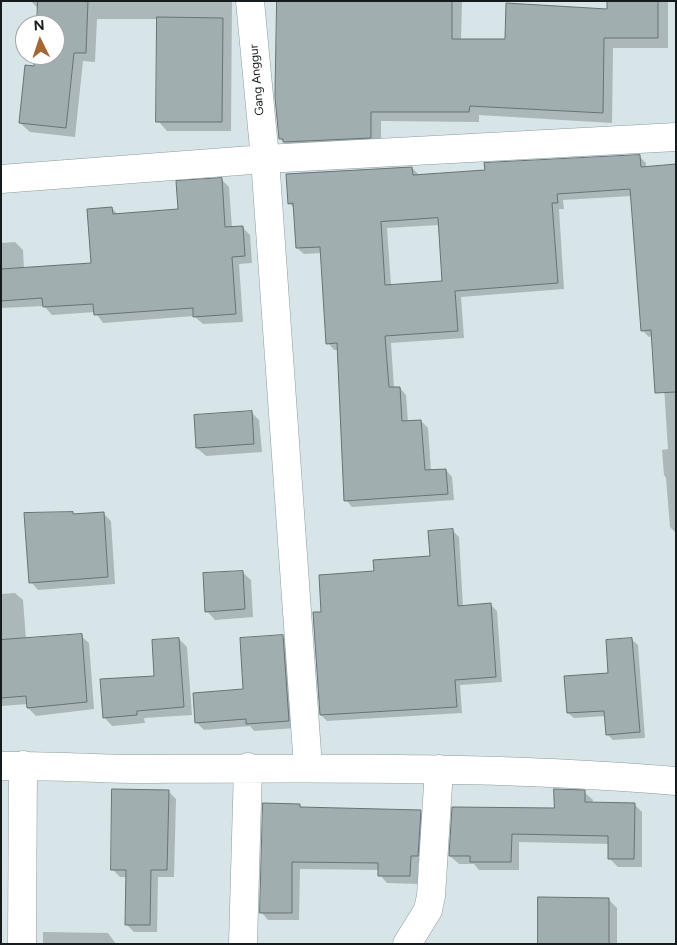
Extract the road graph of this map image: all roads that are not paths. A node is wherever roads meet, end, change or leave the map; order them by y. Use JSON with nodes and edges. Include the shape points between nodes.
{"nodes":[{"id":1,"x":250,"y":1,"type":"edge"},
{"id":2,"x":676,"y":137,"type":"edge"},
{"id":3,"x":265,"y":159,"type":"junction"},
{"id":4,"x":1,"y":179,"type":"edge"},
{"id":5,"x":12,"y":766,"type":"edge"},
{"id":6,"x":248,"y":767,"type":"junction"},
{"id":7,"x":308,"y":767,"type":"junction"},
{"id":8,"x":439,"y":769,"type":"junction"},
{"id":9,"x":676,"y":781,"type":"edge"},
{"id":10,"x":22,"y":944,"type":"edge"},
{"id":11,"x":243,"y":944,"type":"edge"},
{"id":12,"x":407,"y":944,"type":"edge"}],
"edges":[{"from":1,"to":3,"type":"street","name":"Gang Anggur"},
{"from":2,"to":3,"type":"street"},
{"from":3,"to":4,"type":"street"},
{"from":3,"to":7,"type":"street","name":"Gang Anggur"},
{"from":5,"to":6,"type":"street"},
{"from":5,"to":10,"type":"street"},
{"from":6,"to":7,"type":"street"},
{"from":6,"to":11,"type":"street"},
{"from":7,"to":8,"type":"street"},
{"from":8,"to":9,"type":"street","via":[[596,774]]},
{"from":8,"to":12,"type":"street","via":[[431,896],[428,910]]}]}
